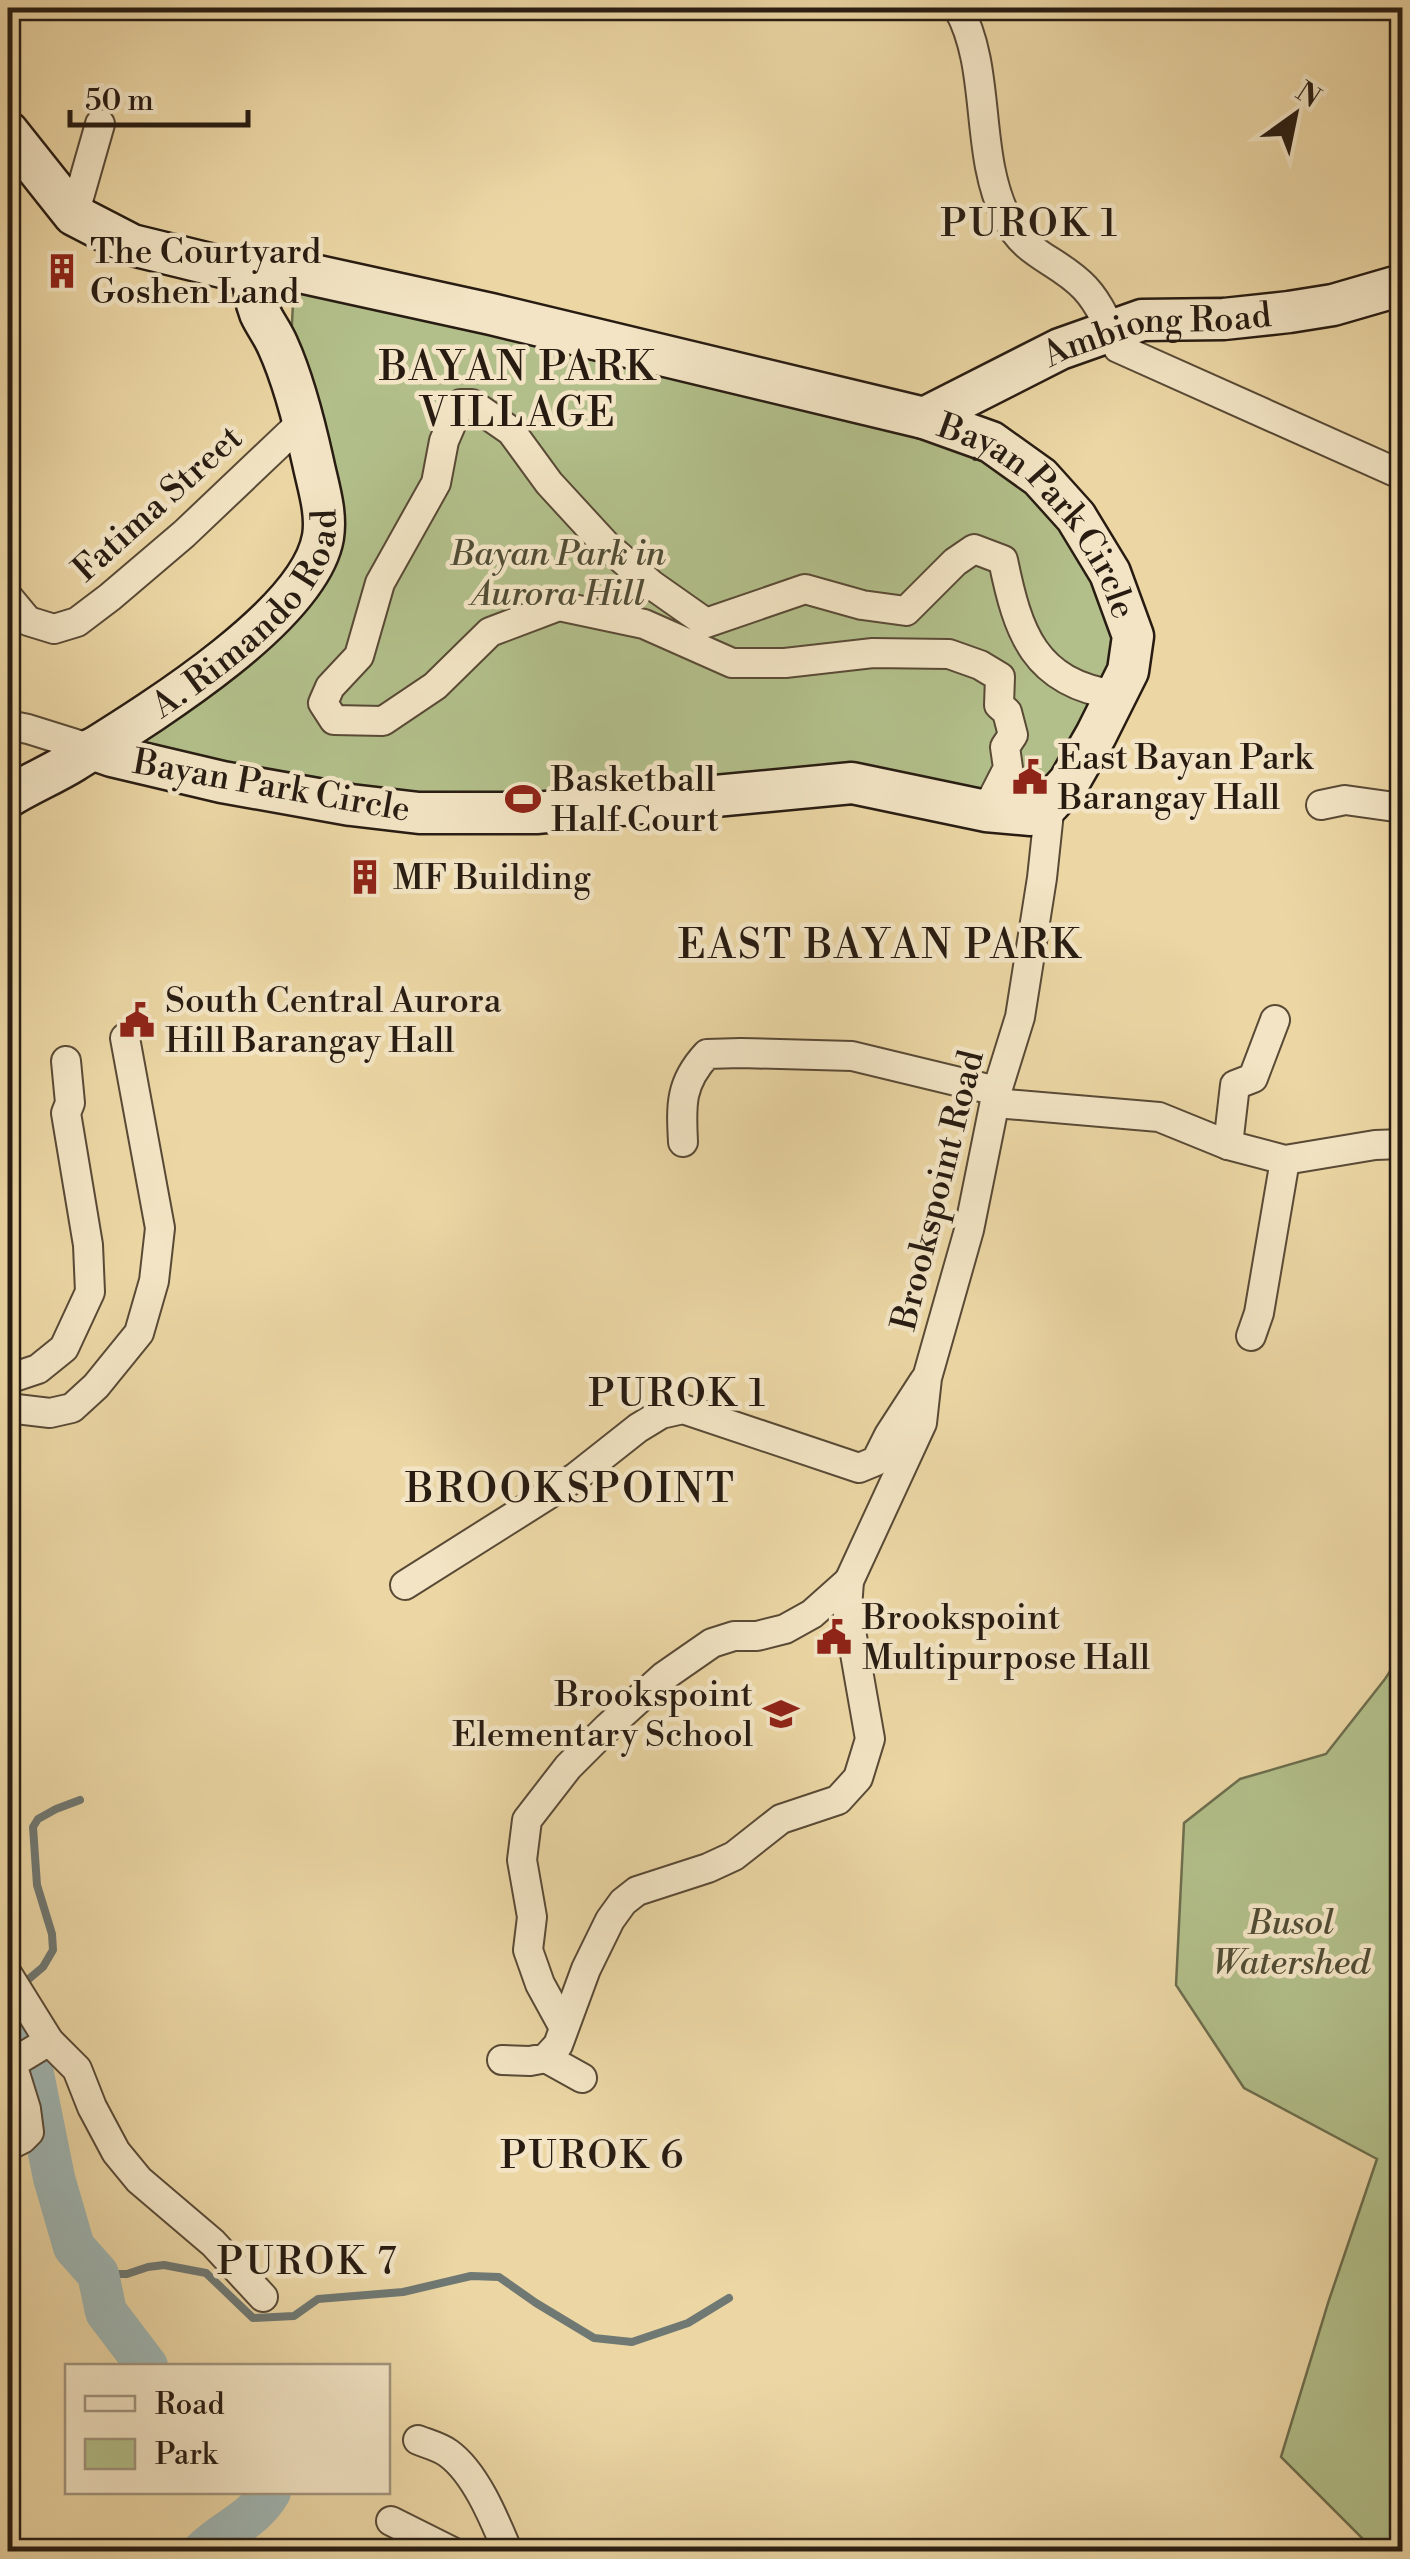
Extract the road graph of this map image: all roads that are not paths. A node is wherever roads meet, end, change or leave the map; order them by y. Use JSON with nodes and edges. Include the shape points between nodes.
{"nodes":[{"id":1,"x":958,"y":8,"type":"edge"},
{"id":2,"x":100,"y":124,"type":"dead end"},
{"id":3,"x":8,"y":132,"type":"edge"},
{"id":4,"x":74,"y":215,"type":"junction"},
{"id":5,"x":253,"y":268,"type":"junction"},
{"id":6,"x":295,"y":271,"type":"junction"},
{"id":7,"x":1402,"y":285,"type":"edge"},
{"id":8,"x":1110,"y":330,"type":"junction"},
{"id":9,"x":278,"y":346,"type":"junction"},
{"id":10,"x":924,"y":418,"type":"junction"},
{"id":11,"x":303,"y":422,"type":"junction"},
{"id":12,"x":1402,"y":475,"type":"edge"},
{"id":13,"x":8,"y":596,"type":"edge"},
{"id":14,"x":1116,"y":696,"type":"junction"},
{"id":15,"x":8,"y":725,"type":"edge"},
{"id":16,"x":92,"y":749,"type":"junction"},
{"id":17,"x":8,"y":796,"type":"edge"},
{"id":18,"x":1050,"y":803,"type":"junction"},
{"id":19,"x":1321,"y":804,"type":"dead end"},
{"id":20,"x":1402,"y":808,"type":"edge"},
{"id":21,"x":986,"y":812,"type":"junction"},
{"id":22,"x":1275,"y":1020,"type":"dead end"},
{"id":23,"x":126,"y":1038,"type":"dead end"},
{"id":24,"x":66,"y":1061,"type":"dead end"},
{"id":25,"x":996,"y":1097,"type":"junction"},
{"id":26,"x":682,"y":1142,"type":"dead end"},
{"id":27,"x":1402,"y":1144,"type":"edge"},
{"id":28,"x":1228,"y":1145,"type":"junction"},
{"id":29,"x":1285,"y":1160,"type":"junction"},
{"id":30,"x":1252,"y":1336,"type":"dead end"},
{"id":31,"x":928,"y":1378,"type":"junction"},
{"id":32,"x":8,"y":1379,"type":"edge"},
{"id":33,"x":8,"y":1408,"type":"edge"},
{"id":34,"x":849,"y":1581,"type":"junction"},
{"id":35,"x":405,"y":1585,"type":"dead end"},
{"id":36,"x":8,"y":1975,"type":"edge"},
{"id":37,"x":563,"y":2026,"type":"junction"},
{"id":38,"x":35,"y":2050,"type":"junction"},
{"id":39,"x":546,"y":2058,"type":"junction"},
{"id":40,"x":502,"y":2060,"type":"dead end"},
{"id":41,"x":582,"y":2078,"type":"dead end"},
{"id":42,"x":8,"y":2146,"type":"edge"},
{"id":43,"x":263,"y":2297,"type":"dead end"},
{"id":44,"x":418,"y":2440,"type":"dead end"},
{"id":45,"x":390,"y":2521,"type":"dead end"},
{"id":46,"x":453,"y":2552,"type":"edge"},
{"id":47,"x":508,"y":2552,"type":"edge"}],
"edges":[{"from":1,"to":8,"type":"street","via":[[973,47],[990,176],[1006,217],[1023,243],[1083,286]]},
{"from":2,"to":4,"type":"street"},
{"from":3,"to":4,"type":"main road"},
{"from":4,"to":5,"type":"main road","name":"Bayan Park Circle","via":[[132,245]]},
{"from":5,"to":6,"type":"main road","name":"Bayan Park Circle"},
{"from":5,"to":9,"type":"main road","name":"A. Rimando Road","via":[[260,315]]},
{"from":6,"to":9,"type":"main road","name":"A. Rimando Road","via":[[280,301]]},
{"from":6,"to":10,"type":"main road","name":"Bayan Park Circle"},
{"from":7,"to":8,"type":"main road","name":"Ambiong Road","via":[[1333,306],[1142,320]]},
{"from":8,"to":10,"type":"main road","name":"Ambiong Road"},
{"from":8,"to":12,"type":"street","via":[[1118,348]]},
{"from":9,"to":11,"type":"main road","name":"A. Rimando Road"},
{"from":10,"to":14,"type":"main road","name":"Bayan Park Circle","via":[[991,442],[1040,477],[1076,517],[1110,573],[1133,636]]},
{"from":11,"to":13,"type":"street","name":"Fatima Street","via":[[78,622],[54,629],[28,621]]},
{"from":11,"to":16,"type":"main road","name":"A. Rimando Road","via":[[323,537],[298,588],[202,678]]},
{"from":14,"to":18,"type":"main road","name":"Bayan Park Circle","via":[[1069,782]]},
{"from":14,"to":21,"type":"street","via":[[1060,677],[1036,654],[1018,622],[1003,560],[974,549],[906,610],[804,589],[706,623],[606,545],[511,431],[472,404],[460,404],[436,483],[380,583],[359,656],[323,703],[334,720],[383,721],[436,686],[490,632],[559,606],[644,624],[732,663],[949,654],[1000,677],[999,705],[1013,735],[1005,747],[1008,768]]},
{"from":15,"to":16,"type":"street"},
{"from":16,"to":17,"type":"main road","name":"A. Rimando Road"},
{"from":16,"to":21,"type":"main road","name":"Bayan Park Circle","via":[[222,782],[420,813],[536,813],[852,783]]},
{"from":18,"to":21,"type":"main road","name":"Bayan Park Circle","via":[[1031,815]]},
{"from":18,"to":25,"type":"street","name":"Brookspoint Road","via":[[1020,1016]]},
{"from":19,"to":20,"type":"street","via":[[1345,800]]},
{"from":22,"to":28,"type":"street","via":[[1253,1078],[1235,1085]]},
{"from":23,"to":33,"type":"street","via":[[160,1228],[139,1333],[72,1408]]},
{"from":24,"to":32,"type":"street","via":[[66,1113],[90,1292],[64,1348],[38,1369]]},
{"from":25,"to":26,"type":"street","via":[[852,1056],[707,1054],[685,1086]]},
{"from":25,"to":28,"type":"street","via":[[1160,1117]]},
{"from":25,"to":31,"type":"street","name":"Brookspoint Road","via":[[969,1230]]},
{"from":27,"to":29,"type":"street"},
{"from":28,"to":29,"type":"street"},
{"from":29,"to":30,"type":"street"},
{"from":31,"to":34,"type":"street","name":"Brookspoint Road","via":[[922,1424]]},
{"from":31,"to":35,"type":"street","via":[[876,1462],[858,1468],[683,1409],[661,1414]]},
{"from":34,"to":37,"type":"street","via":[[847,1608],[870,1739],[858,1778],[838,1800],[782,1819],[734,1856],[636,1890],[610,1920]]},
{"from":34,"to":37,"type":"street","via":[[785,1628],[712,1644],[663,1677],[568,1767],[526,1820],[528,1950]]},
{"from":36,"to":38,"type":"street"},
{"from":37,"to":39,"type":"street"},
{"from":38,"to":42,"type":"street","via":[[13,2067],[30,2132]]},
{"from":38,"to":43,"type":"street","via":[[77,2069],[116,2152]]},
{"from":39,"to":40,"type":"street"},
{"from":39,"to":41,"type":"street"},
{"from":44,"to":47,"type":"street","via":[[462,2466]]},
{"from":45,"to":46,"type":"street"}]}
